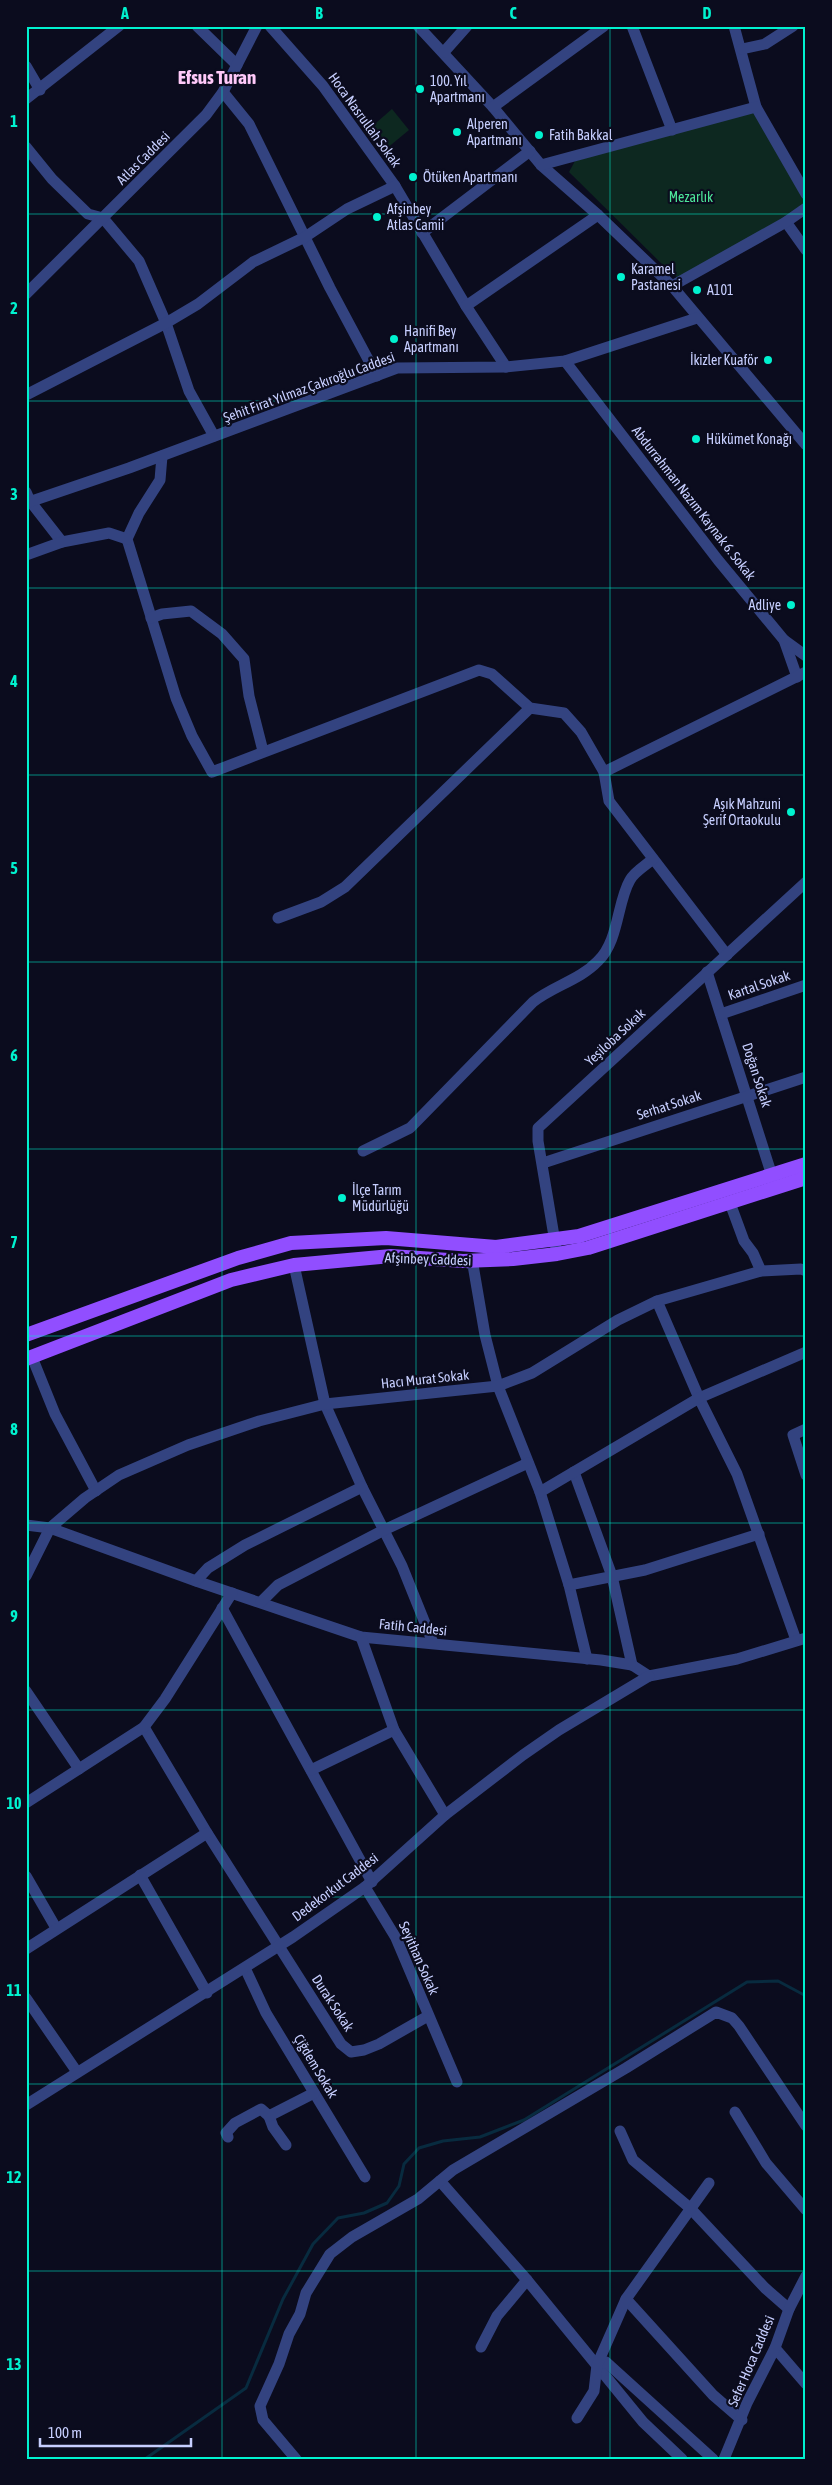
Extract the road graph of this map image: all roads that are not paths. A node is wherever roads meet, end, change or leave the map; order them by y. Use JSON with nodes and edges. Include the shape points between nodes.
{"nodes":[{"id":1,"x":119,"y":26,"type":"edge"},
{"id":2,"x":197,"y":26,"type":"edge"},
{"id":3,"x":257,"y":26,"type":"edge"},
{"id":4,"x":270,"y":26,"type":"edge"},
{"id":5,"x":418,"y":26,"type":"edge"},
{"id":6,"x":467,"y":26,"type":"edge"},
{"id":7,"x":604,"y":26,"type":"edge"},
{"id":8,"x":632,"y":26,"type":"edge"},
{"id":9,"x":734,"y":26,"type":"edge"},
{"id":10,"x":793,"y":26,"type":"edge"},
{"id":11,"x":742,"y":50,"type":"junction"},
{"id":12,"x":444,"y":52,"type":"junction"},
{"id":13,"x":237,"y":65,"type":"junction"},
{"id":14,"x":26,"y":66,"type":"edge"},
{"id":15,"x":40,"y":90,"type":"junction"},
{"id":16,"x":223,"y":92,"type":"junction"},
{"id":17,"x":26,"y":99,"type":"edge"},
{"id":18,"x":493,"y":107,"type":"junction"},
{"id":19,"x":756,"y":107,"type":"junction"},
{"id":20,"x":672,"y":130,"type":"junction"},
{"id":21,"x":26,"y":147,"type":"edge"},
{"id":22,"x":530,"y":151,"type":"junction"},
{"id":23,"x":541,"y":165,"type":"junction"},
{"id":24,"x":395,"y":186,"type":"junction"},
{"id":25,"x":806,"y":194,"type":"edge"},
{"id":26,"x":806,"y":208,"type":"edge"},
{"id":27,"x":598,"y":215,"type":"junction"},
{"id":28,"x":103,"y":218,"type":"junction"},
{"id":29,"x":786,"y":222,"type":"junction"},
{"id":30,"x":422,"y":233,"type":"junction"},
{"id":31,"x":305,"y":236,"type":"junction"},
{"id":32,"x":806,"y":250,"type":"edge"},
{"id":33,"x":672,"y":286,"type":"junction"},
{"id":34,"x":26,"y":294,"type":"edge"},
{"id":35,"x":466,"y":306,"type":"junction"},
{"id":36,"x":697,"y":318,"type":"junction"},
{"id":37,"x":166,"y":323,"type":"junction"},
{"id":38,"x":566,"y":361,"type":"junction"},
{"id":39,"x":506,"y":367,"type":"junction"},
{"id":40,"x":377,"y":376,"type":"junction"},
{"id":41,"x":26,"y":395,"type":"edge"},
{"id":42,"x":214,"y":436,"type":"junction"},
{"id":43,"x":806,"y":445,"type":"edge"},
{"id":44,"x":162,"y":456,"type":"junction"},
{"id":45,"x":28,"y":499,"type":"edge"},
{"id":46,"x":127,"y":539,"type":"junction"},
{"id":47,"x":62,"y":542,"type":"junction"},
{"id":48,"x":26,"y":555,"type":"edge"},
{"id":49,"x":151,"y":618,"type":"junction"},
{"id":50,"x":784,"y":640,"type":"junction"},
{"id":51,"x":806,"y":656,"type":"edge"},
{"id":52,"x":801,"y":675,"type":"edge"},
{"id":53,"x":530,"y":708,"type":"junction"},
{"id":54,"x":264,"y":751,"type":"junction"},
{"id":55,"x":604,"y":772,"type":"junction"},
{"id":56,"x":653,"y":859,"type":"junction"},
{"id":57,"x":806,"y":882,"type":"edge"},
{"id":58,"x":278,"y":918,"type":"dead end"},
{"id":59,"x":727,"y":955,"type":"junction"},
{"id":60,"x":707,"y":972,"type":"junction"},
{"id":61,"x":806,"y":985,"type":"edge"},
{"id":62,"x":721,"y":1014,"type":"junction"},
{"id":63,"x":806,"y":1077,"type":"edge"},
{"id":64,"x":748,"y":1095,"type":"junction"},
{"id":65,"x":363,"y":1151,"type":"dead end"},
{"id":66,"x":543,"y":1163,"type":"junction"},
{"id":67,"x":806,"y":1164,"type":"edge"},
{"id":68,"x":806,"y":1178,"type":"edge"},
{"id":69,"x":774,"y":1182,"type":"junction"},
{"id":70,"x":730,"y":1203,"type":"junction"},
{"id":71,"x":553,"y":1241,"type":"junction"},
{"id":72,"x":557,"y":1254,"type":"junction"},
{"id":73,"x":463,"y":1261,"type":"junction"},
{"id":74,"x":294,"y":1265,"type":"junction"},
{"id":75,"x":761,"y":1271,"type":"junction"},
{"id":76,"x":806,"y":1272,"type":"edge"},
{"id":77,"x":657,"y":1301,"type":"junction"},
{"id":78,"x":26,"y":1335,"type":"edge"},
{"id":79,"x":806,"y":1352,"type":"edge"},
{"id":80,"x":29,"y":1358,"type":"edge"},
{"id":81,"x":498,"y":1386,"type":"junction"},
{"id":82,"x":699,"y":1398,"type":"junction"},
{"id":83,"x":325,"y":1404,"type":"junction"},
{"id":84,"x":806,"y":1429,"type":"edge"},
{"id":85,"x":528,"y":1463,"type":"junction"},
{"id":86,"x":574,"y":1472,"type":"junction"},
{"id":87,"x":806,"y":1475,"type":"edge"},
{"id":88,"x":362,"y":1486,"type":"junction"},
{"id":89,"x":96,"y":1491,"type":"junction"},
{"id":90,"x":540,"y":1492,"type":"junction"},
{"id":91,"x":26,"y":1525,"type":"edge"},
{"id":92,"x":50,"y":1528,"type":"junction"},
{"id":93,"x":384,"y":1530,"type":"junction"},
{"id":94,"x":759,"y":1534,"type":"junction"},
{"id":95,"x":26,"y":1576,"type":"edge"},
{"id":96,"x":612,"y":1576,"type":"junction"},
{"id":97,"x":196,"y":1582,"type":"junction"},
{"id":98,"x":569,"y":1585,"type":"junction"},
{"id":99,"x":232,"y":1593,"type":"junction"},
{"id":100,"x":261,"y":1602,"type":"junction"},
{"id":101,"x":222,"y":1608,"type":"junction"},
{"id":102,"x":361,"y":1637,"type":"junction"},
{"id":103,"x":801,"y":1639,"type":"edge"},
{"id":104,"x":433,"y":1643,"type":"junction"},
{"id":105,"x":587,"y":1658,"type":"junction"},
{"id":106,"x":632,"y":1665,"type":"junction"},
{"id":107,"x":649,"y":1676,"type":"junction"},
{"id":108,"x":26,"y":1691,"type":"edge"},
{"id":109,"x":144,"y":1727,"type":"junction"},
{"id":110,"x":394,"y":1730,"type":"junction"},
{"id":111,"x":79,"y":1769,"type":"junction"},
{"id":112,"x":311,"y":1770,"type":"junction"},
{"id":113,"x":26,"y":1803,"type":"edge"},
{"id":114,"x":445,"y":1815,"type":"junction"},
{"id":115,"x":207,"y":1833,"type":"junction"},
{"id":116,"x":140,"y":1875,"type":"junction"},
{"id":117,"x":26,"y":1876,"type":"edge"},
{"id":118,"x":368,"y":1884,"type":"junction"},
{"id":119,"x":56,"y":1928,"type":"junction"},
{"id":120,"x":278,"y":1946,"type":"junction"},
{"id":121,"x":26,"y":1949,"type":"edge"},
{"id":122,"x":245,"y":1968,"type":"junction"},
{"id":123,"x":206,"y":1993,"type":"junction"},
{"id":124,"x":26,"y":1998,"type":"edge"},
{"id":125,"x":428,"y":2016,"type":"junction"},
{"id":126,"x":77,"y":2072,"type":"junction"},
{"id":127,"x":457,"y":2082,"type":"dead end"},
{"id":128,"x":314,"y":2093,"type":"junction"},
{"id":129,"x":26,"y":2105,"type":"edge"},
{"id":130,"x":735,"y":2112,"type":"dead end"},
{"id":131,"x":269,"y":2116,"type":"junction"},
{"id":132,"x":806,"y":2126,"type":"edge"},
{"id":133,"x":620,"y":2131,"type":"dead end"},
{"id":134,"x":228,"y":2138,"type":"dead end"},
{"id":135,"x":286,"y":2145,"type":"dead end"},
{"id":136,"x":365,"y":2177,"type":"dead end"},
{"id":137,"x":440,"y":2180,"type":"junction"},
{"id":138,"x":709,"y":2183,"type":"dead end"},
{"id":139,"x":690,"y":2208,"type":"junction"},
{"id":140,"x":806,"y":2210,"type":"edge"},
{"id":141,"x":806,"y":2276,"type":"edge"},
{"id":142,"x":527,"y":2280,"type":"junction"},
{"id":143,"x":626,"y":2299,"type":"junction"},
{"id":144,"x":789,"y":2309,"type":"junction"},
{"id":145,"x":481,"y":2347,"type":"dead end"},
{"id":146,"x":775,"y":2348,"type":"junction"},
{"id":147,"x":597,"y":2365,"type":"junction"},
{"id":148,"x":806,"y":2384,"type":"edge"},
{"id":149,"x":577,"y":2418,"type":"dead end"},
{"id":150,"x":742,"y":2420,"type":"junction"},
{"id":151,"x":296,"y":2459,"type":"edge"},
{"id":152,"x":682,"y":2459,"type":"edge"},
{"id":153,"x":713,"y":2459,"type":"edge"},
{"id":154,"x":724,"y":2459,"type":"edge"}],
"edges":[{"from":1,"to":15,"type":"street"},
{"from":2,"to":13,"type":"street"},
{"from":3,"to":13,"type":"street","name":"Atlas Caddesi"},
{"from":4,"to":24,"type":"street","name":"Hoca Nasrullah Sokak","via":[[323,86]]},
{"from":5,"to":12,"type":"street"},
{"from":6,"to":12,"type":"street"},
{"from":7,"to":18,"type":"street"},
{"from":8,"to":20,"type":"street"},
{"from":9,"to":11,"type":"street"},
{"from":10,"to":11,"type":"street","via":[[765,44]]},
{"from":11,"to":19,"type":"street"},
{"from":12,"to":18,"type":"street"},
{"from":13,"to":16,"type":"street","name":"Atlas Caddesi"},
{"from":14,"to":15,"type":"street"},
{"from":15,"to":17,"type":"street"},
{"from":16,"to":28,"type":"street","name":"Atlas Caddesi","via":[[189,133]]},
{"from":16,"to":31,"type":"street","via":[[249,124]]},
{"from":18,"to":22,"type":"street"},
{"from":19,"to":20,"type":"street"},
{"from":19,"to":25,"type":"street"},
{"from":20,"to":23,"type":"street"},
{"from":21,"to":28,"type":"street","via":[[52,179],[88,214]]},
{"from":22,"to":23,"type":"street"},
{"from":22,"to":30,"type":"street"},
{"from":23,"to":27,"type":"street"},
{"from":24,"to":30,"type":"street","name":"Hoca Nasrullah Sokak"},
{"from":24,"to":31,"type":"street","via":[[347,209]]},
{"from":26,"to":29,"type":"street"},
{"from":27,"to":33,"type":"street"},
{"from":27,"to":35,"type":"street"},
{"from":28,"to":34,"type":"street","name":"Atlas Caddesi"},
{"from":28,"to":37,"type":"street","via":[[139,261]]},
{"from":29,"to":32,"type":"street"},
{"from":29,"to":33,"type":"street"},
{"from":30,"to":35,"type":"street","name":"Hoca Nasrullah Sokak"},
{"from":31,"to":37,"type":"street","via":[[253,262],[198,304]]},
{"from":31,"to":40,"type":"street"},
{"from":33,"to":36,"type":"street"},
{"from":35,"to":39,"type":"street","name":"Hoca Nasrullah Sokak"},
{"from":36,"to":38,"type":"street","name":"Şehit Fırat Yılmaz Çakıroğlu Caddesi"},
{"from":36,"to":43,"type":"street"},
{"from":37,"to":41,"type":"street"},
{"from":37,"to":42,"type":"street","via":[[189,391]]},
{"from":38,"to":39,"type":"street","name":"Şehit Fırat Yılmaz Çakıroğlu Caddesi"},
{"from":38,"to":50,"type":"street","name":"Abdurrahman Nazım Kaynak 6. Sokak","via":[[718,560]]},
{"from":39,"to":40,"type":"street","name":"Şehit Fırat Yılmaz Çakıroğlu Caddesi","via":[[396,368]]},
{"from":40,"to":42,"type":"street","name":"Şehit Fırat Yılmaz Çakıroğlu Caddesi"},
{"from":42,"to":44,"type":"street","name":"Şehit Fırat Yılmaz Çakıroğlu Caddesi"},
{"from":44,"to":45,"type":"street","name":"Şehit Fırat Yılmaz Çakıroğlu Caddesi"},
{"from":44,"to":46,"type":"street","via":[[160,480]]},
{"from":45,"to":47,"type":"street"},
{"from":46,"to":47,"type":"street","via":[[109,533]]},
{"from":46,"to":49,"type":"street"},
{"from":47,"to":48,"type":"street"},
{"from":49,"to":54,"type":"street","via":[[190,612],[222,634],[244,659],[249,696]]},
{"from":49,"to":54,"type":"street","via":[[176,698],[212,772]]},
{"from":50,"to":51,"type":"street","name":"Abdurrahman Nazım Kaynak 6. Sokak"},
{"from":50,"to":52,"type":"street"},
{"from":52,"to":55,"type":"street"},
{"from":53,"to":54,"type":"street","via":[[492,674],[479,670]]},
{"from":53,"to":55,"type":"street","via":[[564,713],[581,732]]},
{"from":53,"to":58,"type":"street","via":[[346,888]]},
{"from":55,"to":56,"type":"street","via":[[610,800]]},
{"from":56,"to":59,"type":"street"},
{"from":56,"to":65,"type":"street","via":[[630,879],[612,937],[599,961],[533,1002],[410,1128]]},
{"from":57,"to":59,"type":"street","name":"Yeşiloba Sokak"},
{"from":59,"to":60,"type":"street","name":"Yeşiloba Sokak"},
{"from":60,"to":62,"type":"street","name":"Doğan Sokak"},
{"from":60,"to":66,"type":"street","name":"Yeşiloba Sokak","via":[[538,1128]]},
{"from":61,"to":62,"type":"street","name":"Kartal Sokak"},
{"from":62,"to":64,"type":"street","name":"Doğan Sokak"},
{"from":63,"to":64,"type":"street","name":"Serhat Sokak"},
{"from":64,"to":66,"type":"street","name":"Serhat Sokak"},
{"from":64,"to":69,"type":"street","name":"Doğan Sokak"},
{"from":66,"to":71,"type":"street","name":"Yeşiloba Sokak"},
{"from":67,"to":69,"type":"main road","name":"Afşinbey Caddesi"},
{"from":68,"to":69,"type":"main road","name":"Afşinbey Caddesi"},
{"from":69,"to":70,"type":"main road","name":"Afşinbey Caddesi"},
{"from":69,"to":71,"type":"main road","name":"Afşinbey Caddesi"},
{"from":70,"to":72,"type":"main road","name":"Afşinbey Caddesi","via":[[588,1248]]},
{"from":70,"to":75,"type":"street","via":[[744,1241]]},
{"from":71,"to":72,"type":"street","name":"Yeşiloba Sokak"},
{"from":71,"to":78,"type":"main road","name":"Afşinbey Caddesi","via":[[496,1247],[386,1238],[291,1244],[238,1258]]},
{"from":72,"to":73,"type":"main road","name":"Afşinbey Caddesi"},
{"from":73,"to":74,"type":"main road","name":"Afşinbey Caddesi","via":[[391,1256]]},
{"from":73,"to":81,"type":"street","via":[[473,1265]]},
{"from":74,"to":80,"type":"main road","name":"Afşinbey Caddesi","via":[[232,1280]]},
{"from":74,"to":83,"type":"street"},
{"from":75,"to":76,"type":"street","name":"Hacı Murat Sokak","via":[[801,1269]]},
{"from":75,"to":77,"type":"street","name":"Hacı Murat Sokak"},
{"from":77,"to":81,"type":"street","name":"Hacı Murat Sokak","via":[[618,1320],[532,1373]]},
{"from":77,"to":82,"type":"street"},
{"from":79,"to":82,"type":"street"},
{"from":80,"to":89,"type":"street"},
{"from":81,"to":83,"type":"street","name":"Hacı Murat Sokak"},
{"from":81,"to":85,"type":"street"},
{"from":82,"to":86,"type":"street"},
{"from":82,"to":94,"type":"street","via":[[737,1474]]},
{"from":83,"to":88,"type":"street"},
{"from":83,"to":89,"type":"street","name":"Hacı Murat Sokak","via":[[259,1421],[188,1445],[119,1475]]},
{"from":84,"to":87,"type":"street","via":[[792,1435]]},
{"from":85,"to":90,"type":"street"},
{"from":85,"to":93,"type":"street"},
{"from":86,"to":90,"type":"street"},
{"from":86,"to":96,"type":"street"},
{"from":88,"to":93,"type":"street"},
{"from":88,"to":97,"type":"street","via":[[245,1545],[208,1568]]},
{"from":89,"to":92,"type":"street","name":"Hacı Murat Sokak"},
{"from":90,"to":98,"type":"street"},
{"from":91,"to":92,"type":"street","name":"Fatih Caddesi"},
{"from":92,"to":95,"type":"street"},
{"from":92,"to":97,"type":"street","name":"Fatih Caddesi"},
{"from":93,"to":100,"type":"street","via":[[278,1584]]},
{"from":93,"to":104,"type":"street"},
{"from":94,"to":96,"type":"street","via":[[686,1559]]},
{"from":94,"to":103,"type":"street"},
{"from":96,"to":98,"type":"street"},
{"from":96,"to":106,"type":"street"},
{"from":97,"to":99,"type":"street","name":"Fatih Caddesi"},
{"from":98,"to":105,"type":"street"},
{"from":99,"to":100,"type":"street","name":"Fatih Caddesi"},
{"from":99,"to":101,"type":"street"},
{"from":100,"to":102,"type":"street","name":"Fatih Caddesi"},
{"from":101,"to":109,"type":"street"},
{"from":101,"to":112,"type":"street","name":"Seyithan Sokak"},
{"from":102,"to":104,"type":"street","name":"Fatih Caddesi"},
{"from":102,"to":110,"type":"street"},
{"from":103,"to":107,"type":"street","via":[[737,1659]]},
{"from":104,"to":105,"type":"street","name":"Fatih Caddesi"},
{"from":105,"to":106,"type":"street","name":"Fatih Caddesi"},
{"from":106,"to":107,"type":"street","name":"Fatih Caddesi"},
{"from":107,"to":114,"type":"street","name":"Dedekorkut Caddesi","via":[[559,1730]]},
{"from":108,"to":111,"type":"street"},
{"from":109,"to":111,"type":"street"},
{"from":109,"to":115,"type":"street"},
{"from":110,"to":112,"type":"street"},
{"from":110,"to":114,"type":"street"},
{"from":111,"to":113,"type":"street"},
{"from":112,"to":118,"type":"street","name":"Seyithan Sokak"},
{"from":114,"to":118,"type":"street","name":"Dedekorkut Caddesi"},
{"from":115,"to":116,"type":"street"},
{"from":115,"to":120,"type":"street"},
{"from":116,"to":119,"type":"street"},
{"from":116,"to":123,"type":"street"},
{"from":117,"to":119,"type":"street"},
{"from":118,"to":120,"type":"street","name":"Dedekorkut Caddesi"},
{"from":118,"to":125,"type":"street","name":"Seyithan Sokak","via":[[396,1938]]},
{"from":119,"to":121,"type":"street"},
{"from":120,"to":122,"type":"street","name":"Dedekorkut Caddesi"},
{"from":120,"to":125,"type":"street","name":"Durak Sokak","via":[[341,2044],[351,2052],[379,2044]]},
{"from":122,"to":123,"type":"street","name":"Dedekorkut Caddesi"},
{"from":122,"to":128,"type":"street","name":"Çiğdem Sokak","via":[[266,2012]]},
{"from":123,"to":126,"type":"street","name":"Dedekorkut Caddesi"},
{"from":124,"to":126,"type":"street"},
{"from":125,"to":127,"type":"street","name":"Seyithan Sokak"},
{"from":126,"to":129,"type":"street","name":"Dedekorkut Caddesi"},
{"from":128,"to":131,"type":"street"},
{"from":128,"to":136,"type":"street","name":"Çiğdem Sokak"},
{"from":130,"to":140,"type":"street","via":[[766,2163]]},
{"from":131,"to":134,"type":"street","via":[[261,2109],[235,2123],[226,2133]]},
{"from":131,"to":135,"type":"street"},
{"from":132,"to":137,"type":"street","via":[[739,2026],[732,2018],[716,2012]]},
{"from":133,"to":139,"type":"street","via":[[634,2160]]},
{"from":137,"to":142,"type":"street"},
{"from":137,"to":151,"type":"street","via":[[418,2199],[352,2236],[330,2254],[306,2293],[260,2406],[263,2420]]},
{"from":138,"to":139,"type":"street"},
{"from":139,"to":143,"type":"street"},
{"from":139,"to":144,"type":"street"},
{"from":141,"to":144,"type":"street","name":"Sefer Hoca Caddesi"},
{"from":142,"to":145,"type":"street","via":[[497,2316]]},
{"from":142,"to":147,"type":"street"},
{"from":143,"to":147,"type":"street"},
{"from":143,"to":150,"type":"street","via":[[712,2395]]},
{"from":144,"to":146,"type":"street","name":"Sefer Hoca Caddesi"},
{"from":146,"to":148,"type":"street"},
{"from":146,"to":150,"type":"street","name":"Sefer Hoca Caddesi","via":[[747,2402]]},
{"from":147,"to":149,"type":"street","via":[[594,2391]]},
{"from":147,"to":152,"type":"street","via":[[644,2422]]},
{"from":147,"to":153,"type":"street","via":[[606,2362]]},
{"from":150,"to":154,"type":"street","name":"Sefer Hoca Caddesi"}]}
